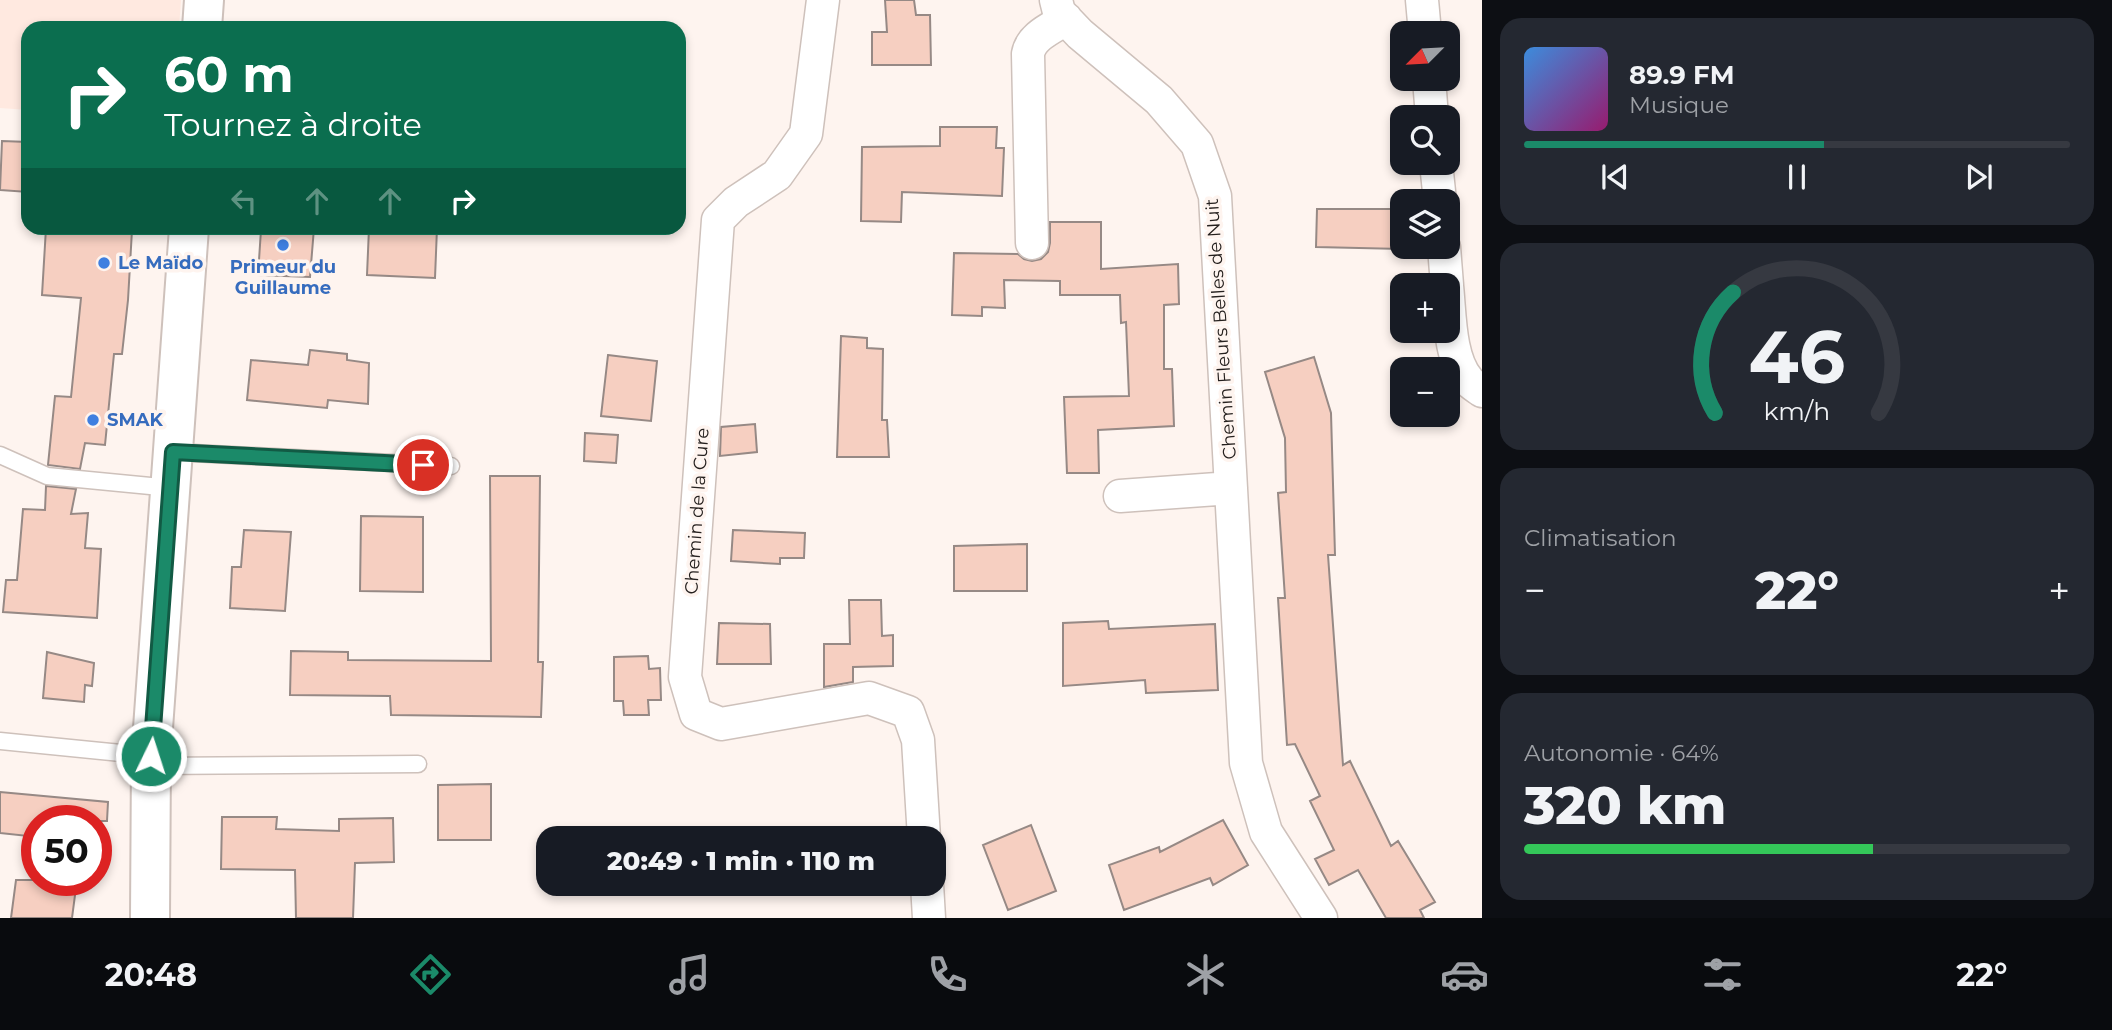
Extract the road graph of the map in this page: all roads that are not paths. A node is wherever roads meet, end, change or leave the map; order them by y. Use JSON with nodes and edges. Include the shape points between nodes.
{"nodes":[{"id":1,"x":204,"y":0,"type":"edge"},
{"id":2,"x":822,"y":0,"type":"edge"},
{"id":3,"x":1422,"y":0,"type":"edge"},
{"id":4,"x":1061,"y":10,"type":"edge"},
{"id":5,"x":202,"y":21,"type":"edge"},
{"id":6,"x":1424,"y":21,"type":"edge"},
{"id":7,"x":189,"y":235,"type":"edge"},
{"id":8,"x":1032,"y":243,"type":"dead end"},
{"id":9,"x":1453,"y":343,"type":"edge"},
{"id":10,"x":1482,"y":391,"type":"edge"},
{"id":11,"x":0,"y":455,"type":"edge"},
{"id":12,"x":451,"y":466,"type":"dead end"},
{"id":13,"x":172,"y":470,"type":"junction"},
{"id":14,"x":1231,"y":488,"type":"junction"},
{"id":15,"x":1120,"y":496,"type":"dead end"},
{"id":16,"x":0,"y":741,"type":"edge"},
{"id":17,"x":151,"y":761,"type":"junction"},
{"id":18,"x":418,"y":764,"type":"dead end"},
{"id":19,"x":923,"y":826,"type":"edge"},
{"id":20,"x":928,"y":896,"type":"edge"},
{"id":21,"x":150,"y":918,"type":"edge"},
{"id":22,"x":929,"y":918,"type":"edge"},
{"id":23,"x":1321,"y":918,"type":"edge"}],
"edges":[{"from":1,"to":5,"type":"main road"},
{"from":2,"to":19,"type":"street","name":"Chemin de la Cure","via":[[806,134],[777,175],[718,220],[685,677],[696,714],[721,724],[869,698],[908,712],[918,740]]},
{"from":3,"to":6,"type":"street"},
{"from":4,"to":8,"type":"street","name":"Chemin Fleurs Belles de Nuit","via":[[1030,45],[1028,54]]},
{"from":4,"to":14,"type":"street","name":"Chemin Fleurs Belles de Nuit","via":[[1080,34],[1159,100],[1197,144],[1215,196]]},
{"from":7,"to":13,"type":"main road"},
{"from":9,"to":10,"type":"street","via":[[1468,381]]},
{"from":11,"to":13,"type":"lane","via":[[47,477]]},
{"from":12,"to":13,"type":"lane"},
{"from":13,"to":17,"type":"main road"},
{"from":14,"to":15,"type":"street"},
{"from":14,"to":23,"type":"street","name":"Chemin Fleurs Belles de Nuit","via":[[1246,763],[1266,832]]},
{"from":16,"to":17,"type":"lane"},
{"from":17,"to":18,"type":"lane"},
{"from":17,"to":21,"type":"main road"},
{"from":20,"to":22,"type":"street"}]}
